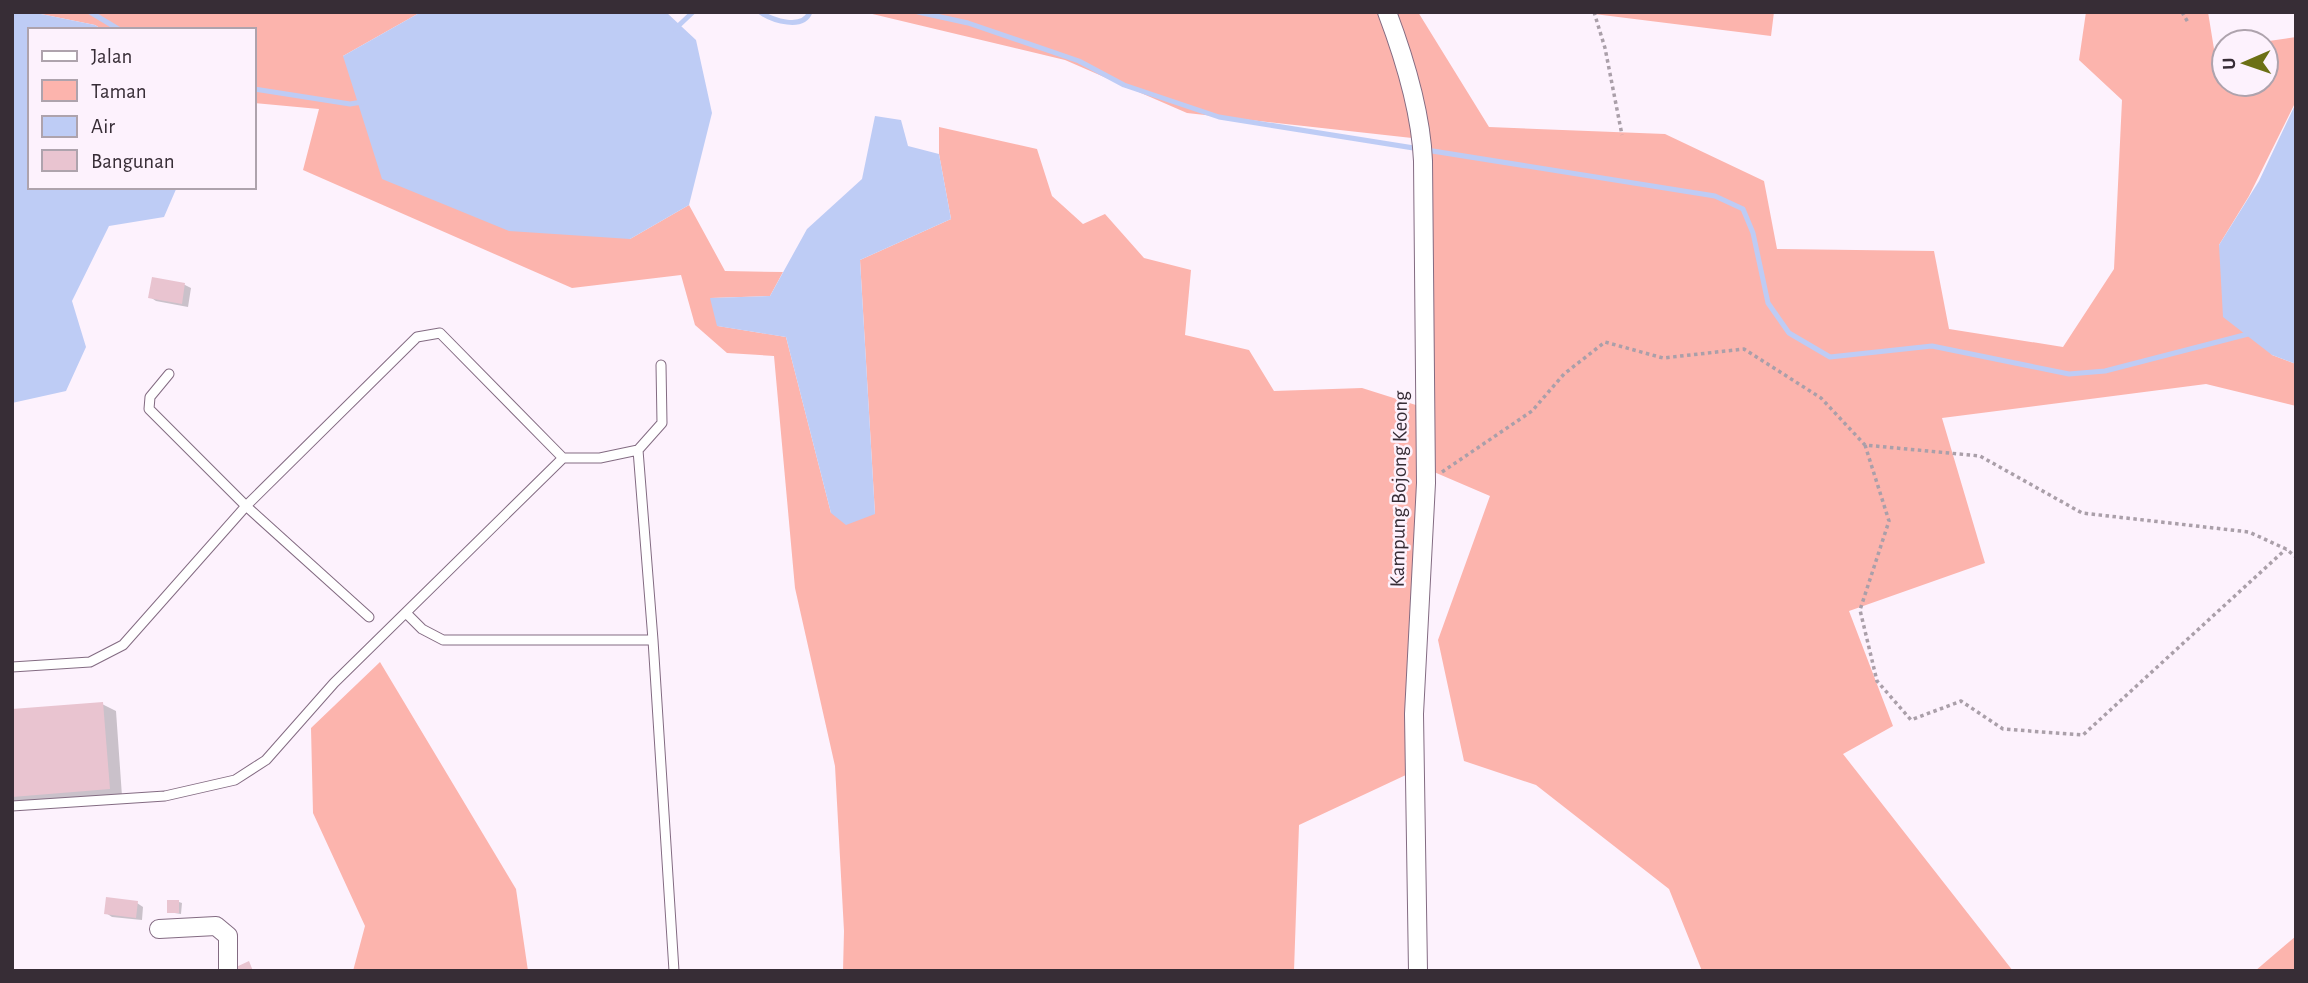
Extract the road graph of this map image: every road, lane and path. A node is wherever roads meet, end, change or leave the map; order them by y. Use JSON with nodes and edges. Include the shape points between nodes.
{"nodes":[{"id":1,"x":1387,"y":12,"type":"edge"},
{"id":2,"x":1594,"y":12,"type":"edge"},
{"id":3,"x":2182,"y":12,"type":"edge"},
{"id":4,"x":2189,"y":24,"type":"dead end"},
{"id":5,"x":1622,"y":135,"type":"dead end"},
{"id":6,"x":661,"y":365,"type":"dead end"},
{"id":7,"x":169,"y":374,"type":"dead end"},
{"id":8,"x":1865,"y":445,"type":"junction"},
{"id":9,"x":638,"y":450,"type":"junction"},
{"id":10,"x":563,"y":458,"type":"junction"},
{"id":11,"x":1426,"y":483,"type":"junction"},
{"id":12,"x":246,"y":506,"type":"junction"},
{"id":13,"x":2286,"y":549,"type":"junction"},
{"id":14,"x":2296,"y":557,"type":"edge"},
{"id":15,"x":406,"y":612,"type":"junction"},
{"id":16,"x":369,"y":617,"type":"dead end"},
{"id":17,"x":653,"y":640,"type":"junction"},
{"id":18,"x":12,"y":667,"type":"edge"},
{"id":19,"x":12,"y":806,"type":"edge"},
{"id":20,"x":159,"y":929,"type":"dead end"},
{"id":21,"x":228,"y":971,"type":"edge"},
{"id":22,"x":674,"y":971,"type":"edge"},
{"id":23,"x":1418,"y":971,"type":"edge"}],
"edges":[{"from":1,"to":11,"type":"street","name":"Kampung Bojong Keong","via":[[1422,138]]},
{"from":2,"to":5,"type":"path"},
{"from":3,"to":4,"type":"path"},
{"from":6,"to":9,"type":"lane","via":[[662,423]]},
{"from":7,"to":12,"type":"lane","via":[[150,397],[149,409]]},
{"from":8,"to":11,"type":"path","via":[[1821,398],[1744,349],[1663,358],[1605,342],[1564,374],[1532,411]]},
{"from":8,"to":13,"type":"path","via":[[1980,456],[2082,513],[2249,532]]},
{"from":8,"to":13,"type":"path","via":[[1889,521],[1860,610],[1877,681],[1911,720],[1961,701],[2003,729],[2083,735]]},
{"from":9,"to":10,"type":"lane","via":[[600,458]]},
{"from":9,"to":17,"type":"lane"},
{"from":10,"to":12,"type":"lane","via":[[440,333],[417,337]]},
{"from":10,"to":15,"type":"lane"},
{"from":11,"to":23,"type":"street","name":"Kampung Bojong Keong","via":[[1414,714]]},
{"from":12,"to":16,"type":"lane"},
{"from":12,"to":18,"type":"lane","via":[[123,645],[90,662]]},
{"from":13,"to":14,"type":"path"},
{"from":15,"to":17,"type":"lane","via":[[422,629],[443,640]]},
{"from":15,"to":19,"type":"lane","via":[[334,683],[266,760],[235,780],[165,796]]},
{"from":17,"to":22,"type":"lane"},
{"from":20,"to":21,"type":"street","via":[[216,926],[228,936]]}]}
